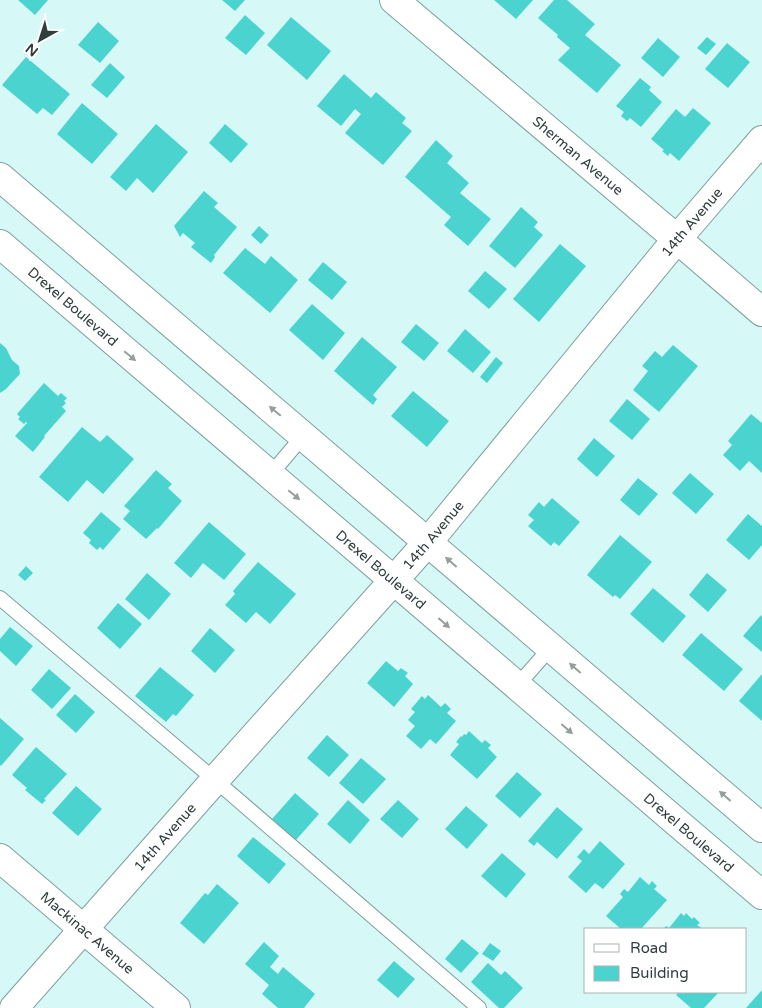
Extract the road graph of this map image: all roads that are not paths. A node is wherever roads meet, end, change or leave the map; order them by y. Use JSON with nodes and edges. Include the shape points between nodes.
{"nodes":[{"id":1,"x":394,"y":0,"type":"edge"},
{"id":2,"x":762,"y":140,"type":"edge"},
{"id":3,"x":0,"y":177,"type":"edge"},
{"id":4,"x":678,"y":239,"type":"junction"},
{"id":5,"x":0,"y":244,"type":"edge"},
{"id":6,"x":762,"y":312,"type":"edge"},
{"id":7,"x":304,"y":435,"type":"junction"},
{"id":8,"x":270,"y":474,"type":"junction"},
{"id":9,"x":428,"y":542,"type":"junction"},
{"id":10,"x":395,"y":581,"type":"junction"},
{"id":11,"x":0,"y":598,"type":"edge"},
{"id":12,"x":551,"y":647,"type":"junction"},
{"id":13,"x":517,"y":686,"type":"junction"},
{"id":14,"x":215,"y":780,"type":"junction"},
{"id":15,"x":762,"y":828,"type":"edge"},
{"id":16,"x":0,"y":858,"type":"edge"},
{"id":17,"x":762,"y":896,"type":"edge"},
{"id":18,"x":84,"y":929,"type":"junction"},
{"id":19,"x":14,"y":1008,"type":"edge"},
{"id":20,"x":176,"y":1008,"type":"edge"},
{"id":21,"x":479,"y":1008,"type":"edge"}],
"edges":[{"from":1,"to":4,"type":"street","name":"Sherman Avenue"},
{"from":2,"to":4,"type":"street","name":"14th Avenue"},
{"from":7,"to":3,"type":"street","one_way":true},
{"from":4,"to":6,"type":"street","name":"Sherman Avenue"},
{"from":4,"to":9,"type":"street","name":"14th Avenue"},
{"from":5,"to":8,"type":"street","name":"Drexel Boulevard","one_way":true},
{"from":7,"to":8,"type":"lane"},
{"from":7,"to":9,"type":"street"},
{"from":8,"to":10,"type":"street","name":"Drexel Boulevard","one_way":true},
{"from":9,"to":10,"type":"street","name":"14th Avenue"},
{"from":12,"to":9,"type":"street","one_way":true},
{"from":10,"to":13,"type":"street","name":"Drexel Boulevard","one_way":true},
{"from":10,"to":14,"type":"street","name":"14th Avenue"},
{"from":11,"to":14,"type":"lane"},
{"from":12,"to":13,"type":"lane"},
{"from":15,"to":12,"type":"street","one_way":true},
{"from":13,"to":17,"type":"street","name":"Drexel Boulevard","one_way":true},
{"from":14,"to":18,"type":"street","name":"14th Avenue"},
{"from":14,"to":21,"type":"lane"},
{"from":16,"to":18,"type":"street","name":"Mackinac Avenue"},
{"from":18,"to":19,"type":"street","name":"14th Avenue"},
{"from":18,"to":20,"type":"street","name":"Mackinac Avenue"}]}
